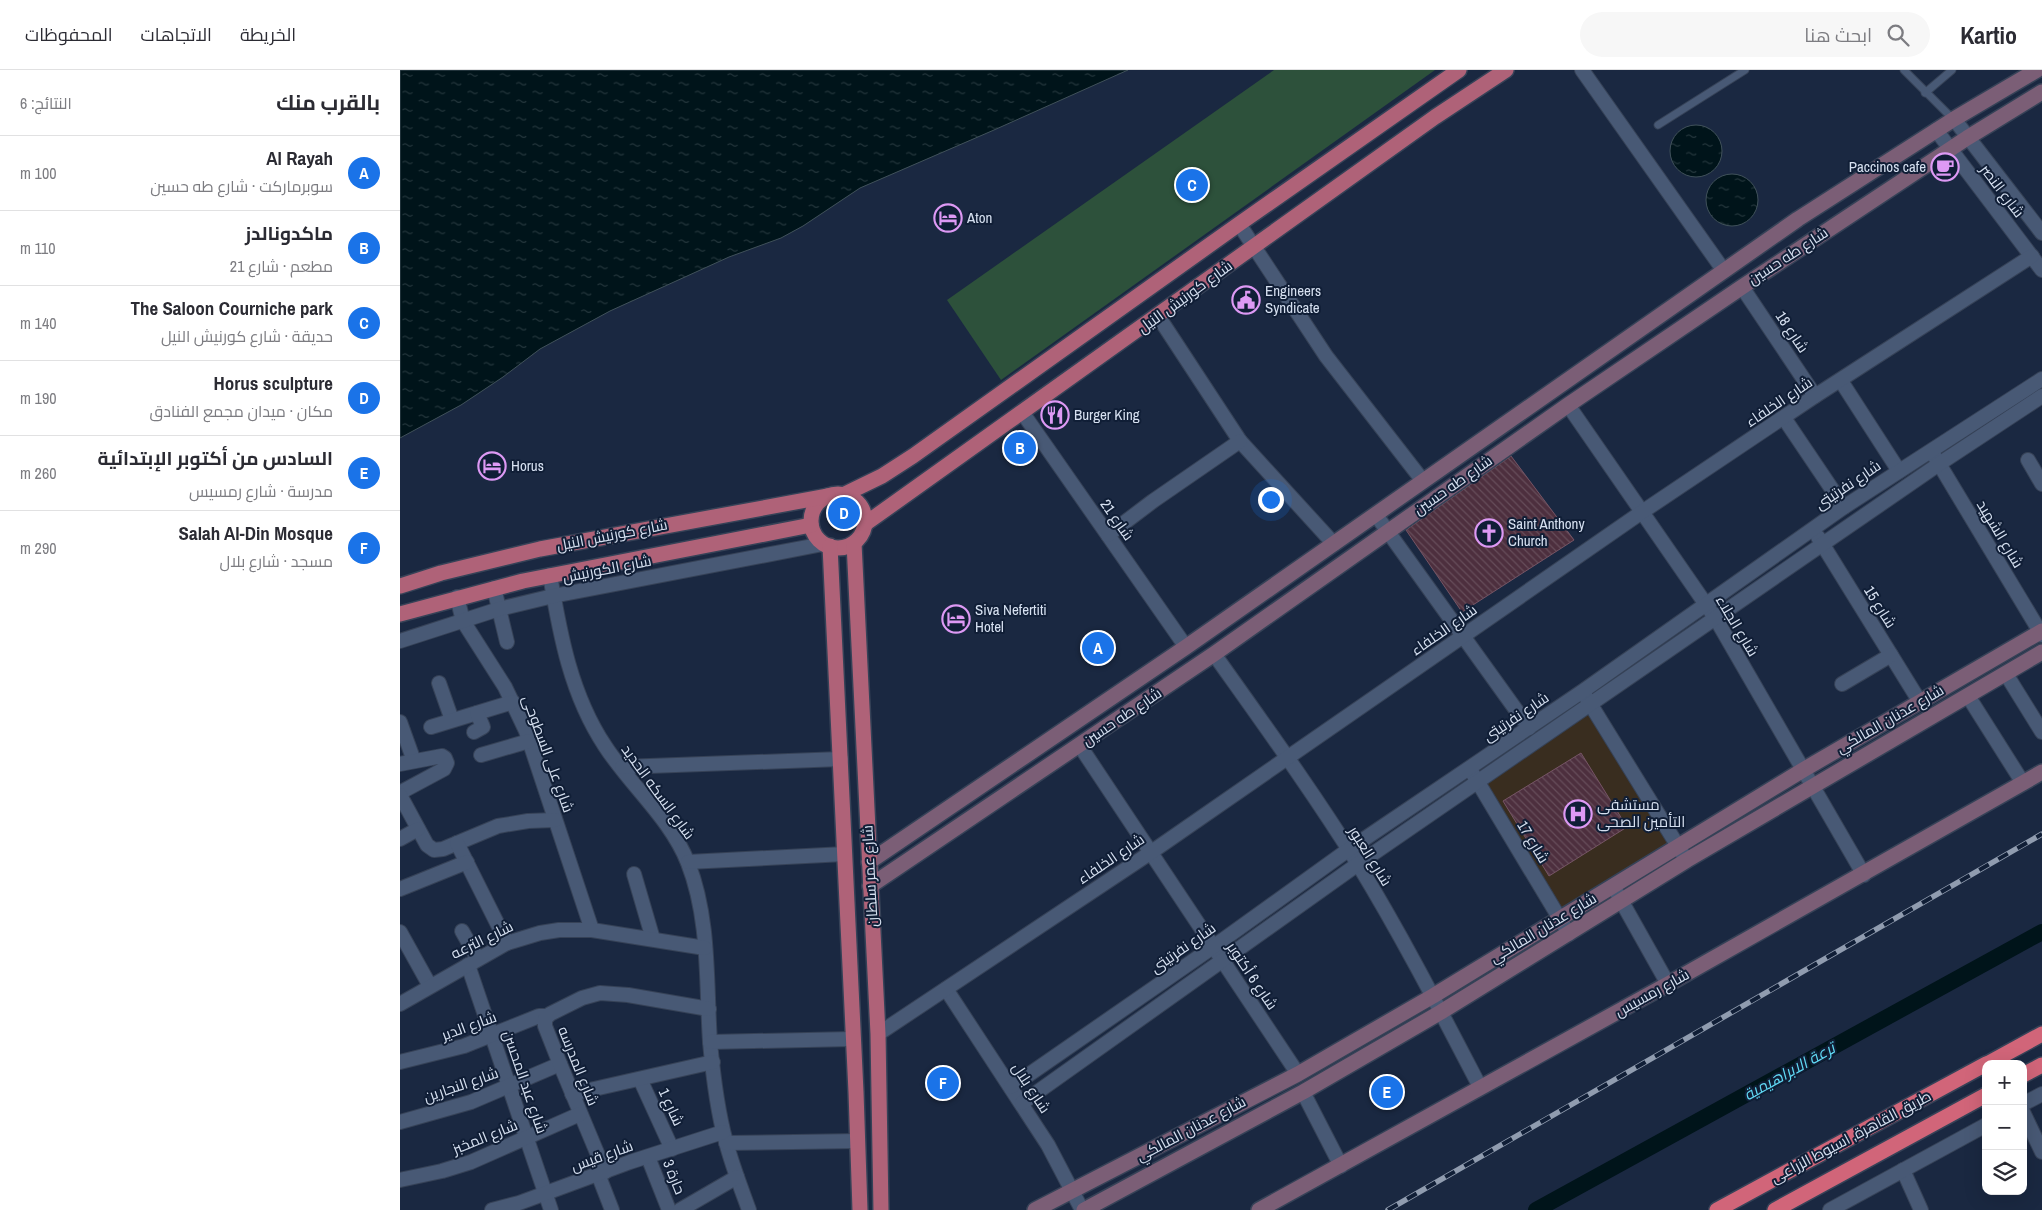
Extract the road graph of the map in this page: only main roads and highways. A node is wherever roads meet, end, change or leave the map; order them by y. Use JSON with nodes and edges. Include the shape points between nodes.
{"nodes":[{"id":1,"x":1459,"y":70,"type":"edge"},
{"id":2,"x":1506,"y":70,"type":"edge"},
{"id":3,"x":2037,"y":70,"type":"edge"},
{"id":4,"x":2042,"y":92,"type":"edge"},
{"id":5,"x":845,"y":494,"type":"junction"},
{"id":6,"x":828,"y":496,"type":"junction"},
{"id":7,"x":865,"y":524,"type":"junction"},
{"id":8,"x":811,"y":525,"type":"junction"},
{"id":9,"x":854,"y":543,"type":"junction"},
{"id":10,"x":826,"y":545,"type":"junction"},
{"id":11,"x":400,"y":586,"type":"edge"},
{"id":12,"x":400,"y":614,"type":"edge"},
{"id":13,"x":2041,"y":632,"type":"edge"},
{"id":14,"x":2042,"y":652,"type":"edge"},
{"id":15,"x":2042,"y":772,"type":"edge"},
{"id":16,"x":888,"y":849,"type":"junction"},
{"id":17,"x":869,"y":862,"type":"junction"},
{"id":18,"x":901,"y":866,"type":"junction"},
{"id":19,"x":870,"y":886,"type":"junction"},
{"id":20,"x":2042,"y":1034,"type":"edge"},
{"id":21,"x":1993,"y":1060,"type":"edge"},
{"id":22,"x":2042,"y":1065,"type":"edge"},
{"id":23,"x":1982,"y":1066,"type":"edge"},
{"id":24,"x":2027,"y":1073,"type":"edge"},
{"id":25,"x":1982,"y":1097,"type":"edge"},
{"id":26,"x":860,"y":1210,"type":"edge"},
{"id":27,"x":881,"y":1210,"type":"edge"},
{"id":28,"x":1035,"y":1210,"type":"edge"},
{"id":29,"x":1083,"y":1210,"type":"edge"},
{"id":30,"x":1259,"y":1210,"type":"edge"},
{"id":31,"x":1717,"y":1210,"type":"edge"},
{"id":32,"x":1775,"y":1210,"type":"edge"}],
"edges":[{"from":1,"to":5,"type":"main road","name":"شارع كورنيش النيل","via":[[912,456],[882,476]]},
{"from":2,"to":7,"type":"main road","name":"شارع كورنيش النيل"},
{"from":3,"to":16,"type":"main road","name":"شارع طه حسين","via":[[1936,130],[1798,219],[1186,648]]},
{"from":4,"to":18,"type":"main road","name":"شارع طه حسين","via":[[1966,138],[1742,286],[1214,654]]},
{"from":5,"to":6,"type":"main road"},
{"from":5,"to":7,"type":"main road","via":[[860,506]]},
{"from":6,"to":8,"type":"main road","via":[[816,504]]},
{"from":6,"to":11,"type":"main road","name":"شارع كورنيش النيل","via":[[540,549],[440,572]]},
{"from":7,"to":9,"type":"main road"},
{"from":8,"to":10,"type":"main road"},
{"from":8,"to":12,"type":"main road","name":"شارع كورنيش النيل","via":[[550,575]]},
{"from":9,"to":10,"type":"main road","via":[[845,547]]},
{"from":9,"to":17,"type":"main road","name":"شارع عمر سلطان"},
{"from":10,"to":26,"type":"main road","name":"شارع عمر سلطان","via":[[841,759]]},
{"from":13,"to":28,"type":"main road","name":"شارع عدنان المالكي","via":[[1803,770],[1433,996],[1298,1074]]},
{"from":14,"to":29,"type":"main road","name":"شارع عدنان المالكي","via":[[1687,860],[1442,1012],[1303,1092]]},
{"from":15,"to":30,"type":"main road","name":"شارع رمسيس","via":[[1864,875]]},
{"from":16,"to":17,"type":"main road","name":"شارع طه حسين"},
{"from":16,"to":18,"type":"main road","via":[[889,861]]},
{"from":17,"to":19,"type":"main road","name":"شارع عمر سلطان"},
{"from":18,"to":19,"type":"main road","name":"شارع طه حسين"},
{"from":19,"to":27,"type":"main road","name":"شارع عمر سلطان","via":[[878,1034]]},
{"from":20,"to":21,"type":"highway","name":"طريق القاهرة, اسيوط الزراعى"},
{"from":22,"to":24,"type":"highway"},
{"from":23,"to":31,"type":"highway","name":"طريق القاهرة, اسيوط الزراعى"},
{"from":25,"to":32,"type":"highway","name":"طريق القاهرة, اسيوط الزراعى"}]}
